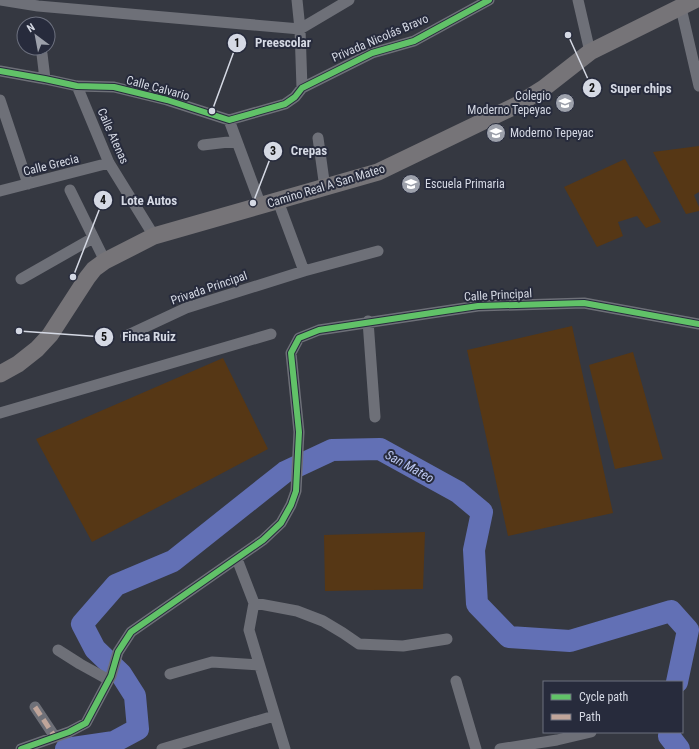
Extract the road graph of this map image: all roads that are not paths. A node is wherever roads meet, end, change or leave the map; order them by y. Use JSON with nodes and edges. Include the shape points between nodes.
{"nodes":[{"id":1,"x":0,"y":0,"type":"edge"},
{"id":2,"x":297,"y":0,"type":"edge"},
{"id":3,"x":349,"y":0,"type":"edge"},
{"id":4,"x":489,"y":0,"type":"edge"},
{"id":5,"x":578,"y":0,"type":"edge"},
{"id":6,"x":38,"y":3,"type":"edge"},
{"id":7,"x":688,"y":4,"type":"edge"},
{"id":8,"x":300,"y":30,"type":"junction"},
{"id":9,"x":590,"y":52,"type":"junction"},
{"id":10,"x":42,"y":56,"type":"edge"},
{"id":11,"x":0,"y":71,"type":"edge"},
{"id":12,"x":45,"y":79,"type":"junction"},
{"id":13,"x":77,"y":86,"type":"junction"},
{"id":14,"x":699,"y":86,"type":"edge"},
{"id":15,"x":302,"y":88,"type":"junction"},
{"id":16,"x":0,"y":100,"type":"edge"},
{"id":17,"x":229,"y":120,"type":"junction"},
{"id":18,"x":318,"y":138,"type":"dead end"},
{"id":19,"x":237,"y":140,"type":"junction"},
{"id":20,"x":203,"y":145,"type":"dead end"},
{"id":21,"x":108,"y":163,"type":"junction"},
{"id":22,"x":28,"y":184,"type":"junction"},
{"id":23,"x":325,"y":188,"type":"junction"},
{"id":24,"x":70,"y":190,"type":"dead end"},
{"id":25,"x":0,"y":191,"type":"edge"},
{"id":26,"x":278,"y":201,"type":"junction"},
{"id":27,"x":261,"y":206,"type":"junction"},
{"id":28,"x":154,"y":236,"type":"junction"},
{"id":29,"x":93,"y":238,"type":"junction"},
{"id":30,"x":378,"y":251,"type":"dead end"},
{"id":31,"x":103,"y":256,"type":"junction"},
{"id":32,"x":304,"y":271,"type":"junction"},
{"id":33,"x":21,"y":279,"type":"dead end"},
{"id":34,"x":368,"y":321,"type":"junction"},
{"id":35,"x":699,"y":324,"type":"edge"},
{"id":36,"x":271,"y":334,"type":"dead end"},
{"id":37,"x":126,"y":336,"type":"dead end"},
{"id":38,"x":0,"y":374,"type":"edge"},
{"id":39,"x":0,"y":413,"type":"edge"},
{"id":40,"x":375,"y":417,"type":"dead end"},
{"id":41,"x":236,"y":559,"type":"junction"},
{"id":42,"x":254,"y":603,"type":"junction"},
{"id":43,"x":447,"y":639,"type":"dead end"},
{"id":44,"x":58,"y":650,"type":"dead end"},
{"id":45,"x":259,"y":665,"type":"junction"},
{"id":46,"x":170,"y":674,"type":"dead end"},
{"id":47,"x":110,"y":678,"type":"junction"},
{"id":48,"x":456,"y":681,"type":"dead end"},
{"id":49,"x":35,"y":707,"type":"dead end"},
{"id":50,"x":274,"y":716,"type":"junction"},
{"id":51,"x":587,"y":733,"type":"edge"},
{"id":52,"x":55,"y":737,"type":"junction"},
{"id":53,"x":21,"y":749,"type":"edge"},
{"id":54,"x":162,"y":749,"type":"edge"},
{"id":55,"x":285,"y":749,"type":"edge"},
{"id":56,"x":476,"y":749,"type":"edge"},
{"id":57,"x":500,"y":749,"type":"edge"}],
"edges":[{"from":1,"to":6,"type":"street"},
{"from":2,"to":8,"type":"street"},
{"from":3,"to":8,"type":"street"},
{"from":4,"to":15,"type":"street","name":"Privada Nicolás Bravo","via":[[414,41],[372,53]]},
{"from":5,"to":9,"type":"street"},
{"from":6,"to":8,"type":"street"},
{"from":7,"to":9,"type":"main road","name":"Camino Real A San Mateo"},
{"from":7,"to":14,"type":"street"},
{"from":8,"to":15,"type":"street"},
{"from":9,"to":23,"type":"main road","name":"Camino Real A San Mateo","via":[[544,88],[517,105],[378,172]]},
{"from":10,"to":12,"type":"street"},
{"from":11,"to":12,"type":"street","name":"Calle Calvario"},
{"from":12,"to":13,"type":"street","name":"Calle Calvario"},
{"from":13,"to":17,"type":"street","name":"Calle Calvario","via":[[114,87],[167,100]]},
{"from":13,"to":21,"type":"street","name":"Calle Atenas"},
{"from":15,"to":17,"type":"street","via":[[285,104]]},
{"from":16,"to":22,"type":"street"},
{"from":17,"to":19,"type":"street"},
{"from":18,"to":23,"type":"street"},
{"from":19,"to":20,"type":"street"},
{"from":19,"to":27,"type":"street"},
{"from":21,"to":22,"type":"street","name":"Calle Grecia"},
{"from":21,"to":28,"type":"street","name":"Calle Atenas"},
{"from":22,"to":25,"type":"street","name":"Calle Grecia"},
{"from":23,"to":26,"type":"main road","name":"Camino Real A San Mateo"},
{"from":24,"to":29,"type":"street"},
{"from":26,"to":27,"type":"main road","name":"Camino Real A San Mateo"},
{"from":26,"to":32,"type":"street"},
{"from":27,"to":28,"type":"main road","name":"Camino Real A San Mateo"},
{"from":28,"to":31,"type":"main road","name":"Camino Real A San Mateo"},
{"from":29,"to":31,"type":"street"},
{"from":29,"to":33,"type":"street"},
{"from":30,"to":32,"type":"street"},
{"from":31,"to":38,"type":"main road","name":"Camino Real A San Mateo","via":[[50,335],[18,364]]},
{"from":32,"to":37,"type":"street","name":"Privada Principal","via":[[186,308]]},
{"from":34,"to":35,"type":"street","name":"Calle Principal","via":[[478,306],[584,303]]},
{"from":34,"to":40,"type":"street"},
{"from":34,"to":41,"type":"street","name":"Calle Principal","via":[[319,330],[299,338],[291,353],[299,432],[296,491],[281,523],[264,540]]},
{"from":36,"to":39,"type":"street"},
{"from":41,"to":42,"type":"street"},
{"from":41,"to":47,"type":"street","via":[[131,632],[118,652]]},
{"from":42,"to":43,"type":"street","via":[[297,611],[323,621],[359,644],[403,646]]},
{"from":42,"to":45,"type":"street","via":[[249,630]]},
{"from":44,"to":47,"type":"street"},
{"from":45,"to":46,"type":"street","via":[[212,662]]},
{"from":45,"to":50,"type":"street"},
{"from":47,"to":52,"type":"street","via":[[86,723]]},
{"from":48,"to":56,"type":"street"},
{"from":49,"to":52,"type":"street"},
{"from":50,"to":54,"type":"street"},
{"from":50,"to":55,"type":"street"},
{"from":51,"to":57,"type":"street"},
{"from":52,"to":53,"type":"street"}]}
